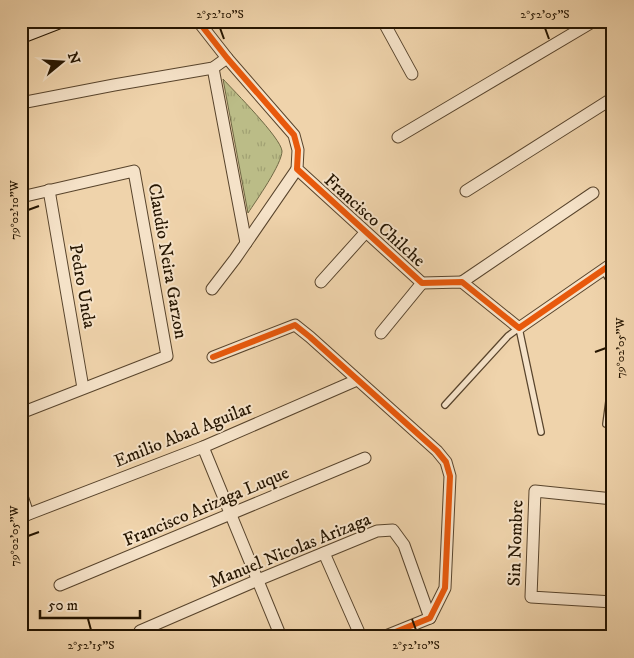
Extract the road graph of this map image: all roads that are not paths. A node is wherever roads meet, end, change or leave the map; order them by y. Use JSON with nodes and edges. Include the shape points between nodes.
{"nodes":[{"id":1,"x":57,"y":21,"type":"edge"},
{"id":2,"x":198,"y":21,"type":"edge"},
{"id":3,"x":383,"y":21,"type":"edge"},
{"id":4,"x":594,"y":21,"type":"edge"},
{"id":5,"x":21,"y":35,"type":"edge"},
{"id":6,"x":227,"y":58,"type":"junction"},
{"id":7,"x":213,"y":68,"type":"junction"},
{"id":8,"x":412,"y":74,"type":"dead end"},
{"id":9,"x":613,"y":98,"type":"edge"},
{"id":10,"x":21,"y":104,"type":"edge"},
{"id":11,"x":398,"y":137,"type":"dead end"},
{"id":12,"x":297,"y":169,"type":"junction"},
{"id":13,"x":48,"y":190,"type":"junction"},
{"id":14,"x":466,"y":192,"type":"dead end"},
{"id":15,"x":593,"y":193,"type":"dead end"},
{"id":16,"x":21,"y":197,"type":"edge"},
{"id":17,"x":365,"y":233,"type":"junction"},
{"id":18,"x":246,"y":243,"type":"junction"},
{"id":19,"x":613,"y":264,"type":"edge"},
{"id":20,"x":603,"y":270,"type":"junction"},
{"id":21,"x":321,"y":282,"type":"dead end"},
{"id":22,"x":462,"y":282,"type":"junction"},
{"id":23,"x":422,"y":283,"type":"junction"},
{"id":24,"x":613,"y":285,"type":"edge"},
{"id":25,"x":212,"y":289,"type":"dead end"},
{"id":26,"x":519,"y":328,"type":"junction"},
{"id":27,"x":381,"y":333,"type":"dead end"},
{"id":28,"x":213,"y":357,"type":"dead end"},
{"id":29,"x":613,"y":371,"type":"edge"},
{"id":30,"x":357,"y":380,"type":"junction"},
{"id":31,"x":83,"y":388,"type":"junction"},
{"id":32,"x":445,"y":405,"type":"dead end"},
{"id":33,"x":21,"y":413,"type":"edge"},
{"id":34,"x":606,"y":424,"type":"dead end"},
{"id":35,"x":541,"y":432,"type":"dead end"},
{"id":36,"x":203,"y":447,"type":"junction"},
{"id":37,"x":365,"y":458,"type":"dead end"},
{"id":38,"x":21,"y":493,"type":"edge"},
{"id":39,"x":613,"y":499,"type":"edge"},
{"id":40,"x":231,"y":515,"type":"junction"},
{"id":41,"x":25,"y":516,"type":"edge"},
{"id":42,"x":324,"y":553,"type":"junction"},
{"id":43,"x":258,"y":580,"type":"junction"},
{"id":44,"x":60,"y":585,"type":"dead end"},
{"id":45,"x":613,"y":602,"type":"edge"},
{"id":46,"x":430,"y":618,"type":"junction"},
{"id":47,"x":140,"y":631,"type":"dead end"},
{"id":48,"x":281,"y":637,"type":"edge"},
{"id":49,"x":361,"y":637,"type":"edge"},
{"id":50,"x":382,"y":637,"type":"edge"}],
"edges":[{"from":1,"to":5,"type":"street"},
{"from":2,"to":6,"type":"street"},
{"from":3,"to":8,"type":"street"},
{"from":4,"to":11,"type":"street"},
{"from":6,"to":7,"type":"street"},
{"from":6,"to":12,"type":"street","via":[[294,135],[298,150]]},
{"from":7,"to":10,"type":"street"},
{"from":7,"to":18,"type":"street"},
{"from":9,"to":14,"type":"street"},
{"from":12,"to":17,"type":"street","name":"Francisco Chilche"},
{"from":12,"to":18,"type":"street"},
{"from":13,"to":16,"type":"street"},
{"from":13,"to":31,"type":"street","name":"Pedro Unda"},
{"from":13,"to":31,"type":"street","name":"Claudio Neira Garzon","via":[[134,171],[167,356]]},
{"from":15,"to":22,"type":"street"},
{"from":17,"to":21,"type":"street"},
{"from":17,"to":23,"type":"street","name":"Francisco Chilche"},
{"from":18,"to":25,"type":"street"},
{"from":19,"to":20,"type":"street"},
{"from":20,"to":24,"type":"lane"},
{"from":20,"to":26,"type":"street"},
{"from":22,"to":23,"type":"street","name":"Francisco Chilche"},
{"from":22,"to":26,"type":"street"},
{"from":23,"to":27,"type":"street"},
{"from":26,"to":32,"type":"lane"},
{"from":26,"to":35,"type":"lane"},
{"from":28,"to":30,"type":"street","via":[[295,326]]},
{"from":29,"to":34,"type":"lane"},
{"from":30,"to":36,"type":"street","name":"Emilio Abad Aguilar"},
{"from":30,"to":46,"type":"street","via":[[446,462],[450,476],[445,588]]},
{"from":31,"to":33,"type":"street"},
{"from":36,"to":40,"type":"street"},
{"from":36,"to":41,"type":"street","name":"Emilio Abad Aguilar"},
{"from":37,"to":40,"type":"street","name":"Francisco Arizaga Luque"},
{"from":38,"to":41,"type":"street"},
{"from":39,"to":45,"type":"street","name":"Sin Nombre","via":[[535,491],[531,597]]},
{"from":40,"to":43,"type":"street"},
{"from":40,"to":44,"type":"street","name":"Francisco Arizaga Luque"},
{"from":42,"to":43,"type":"street","name":"Manuel Nicolas Arizaga"},
{"from":42,"to":46,"type":"street","name":"Manuel Nicolas Arizaga","via":[[377,531],[393,530],[404,544]]},
{"from":42,"to":49,"type":"street"},
{"from":43,"to":47,"type":"street","name":"Manuel Nicolas Arizaga"},
{"from":43,"to":48,"type":"street"},
{"from":46,"to":50,"type":"street"}]}
